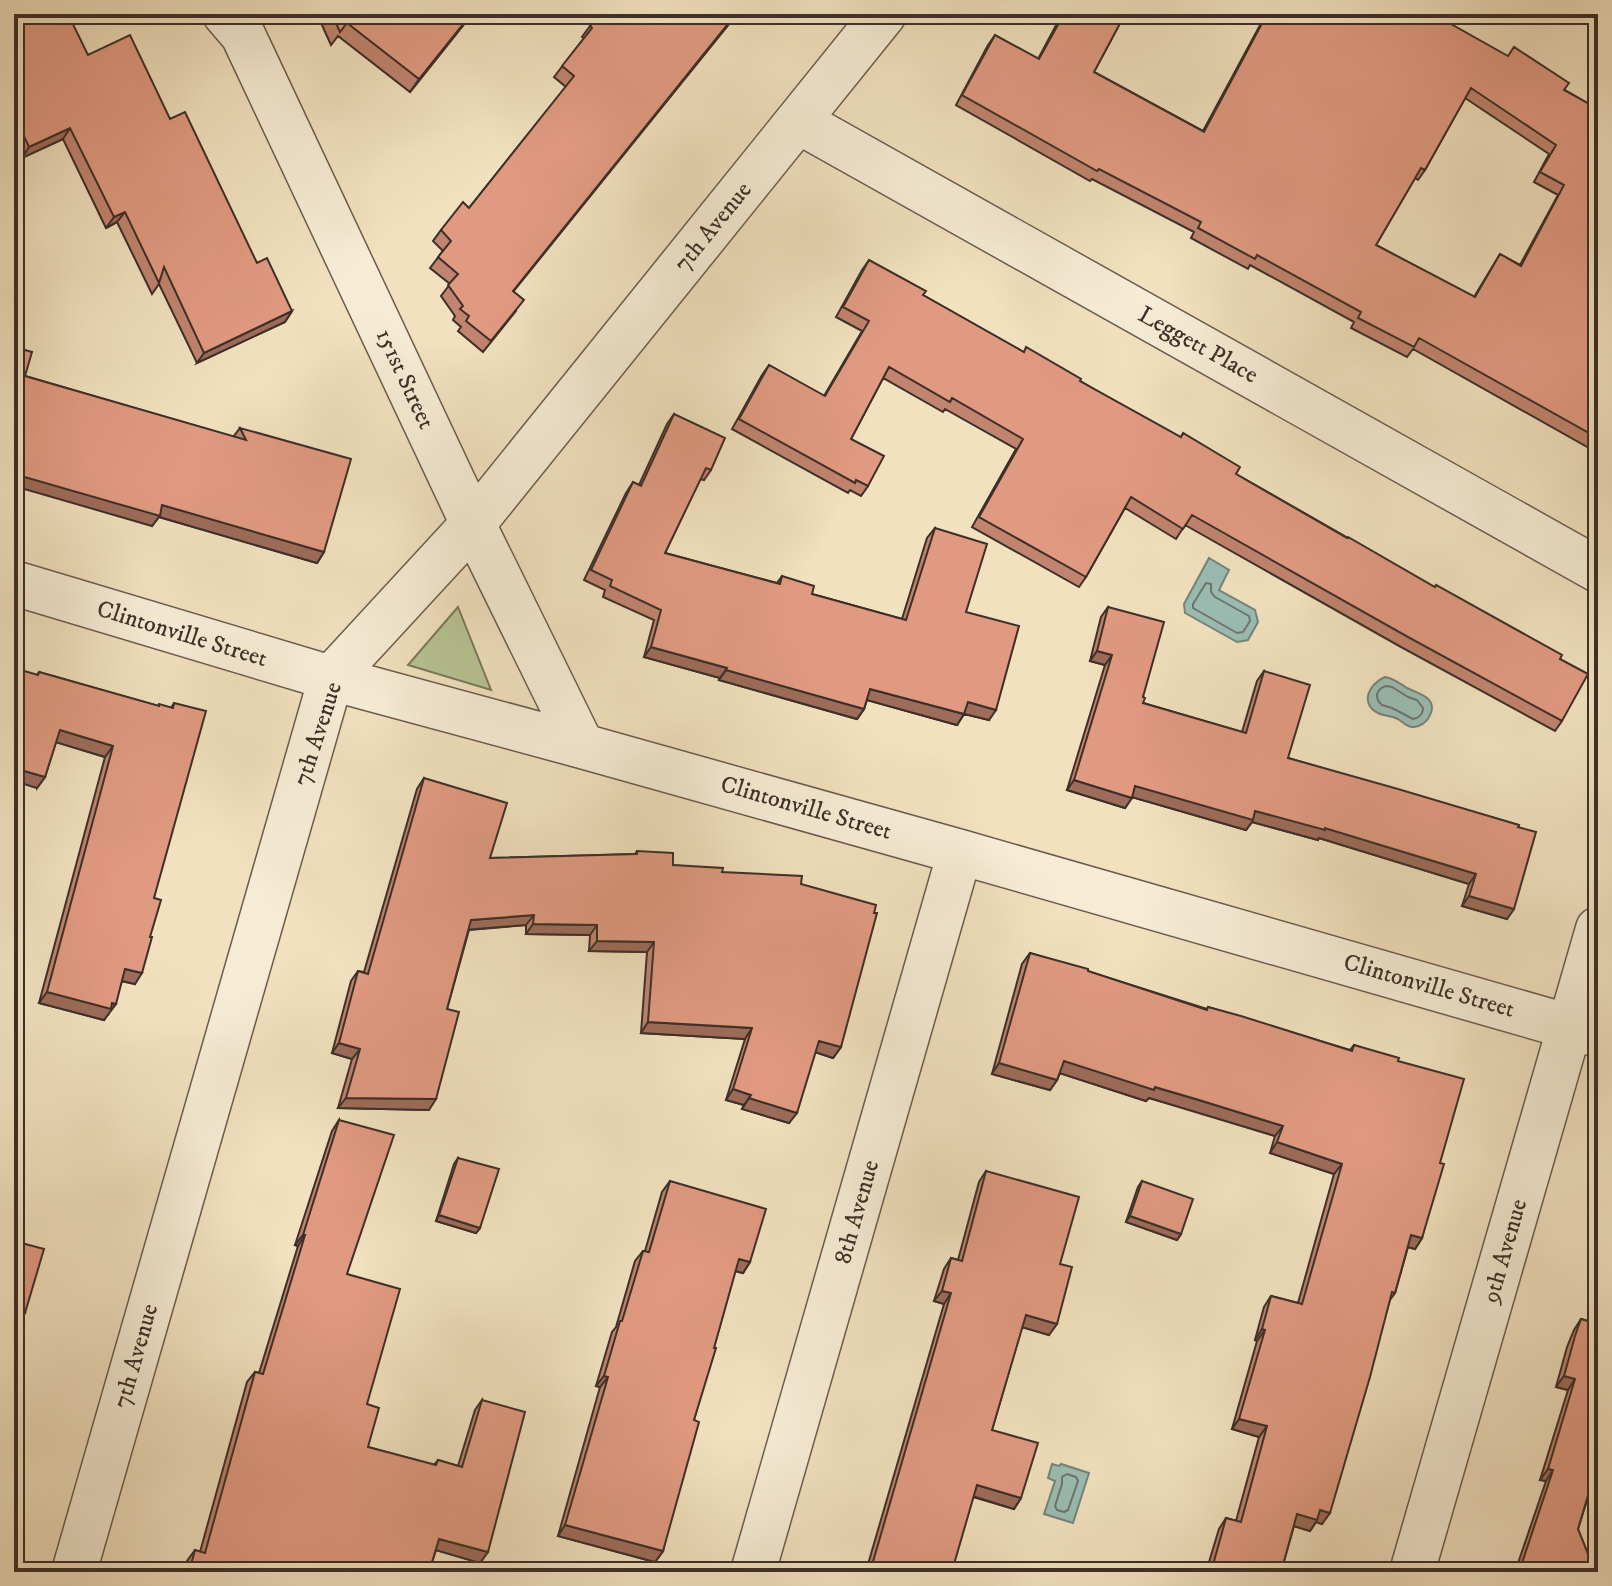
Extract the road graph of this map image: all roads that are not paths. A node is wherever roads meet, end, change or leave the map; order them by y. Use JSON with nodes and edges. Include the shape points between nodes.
{"nodes":[{"id":1,"x":225,"y":14,"type":"edge"},
{"id":2,"x":884,"y":14,"type":"edge"},
{"id":3,"x":798,"y":121,"type":"junction"},
{"id":4,"x":473,"y":524,"type":"junction"},
{"id":5,"x":1598,"y":570,"type":"edge"},
{"id":6,"x":14,"y":583,"type":"edge"},
{"id":7,"x":331,"y":678,"type":"junction"},
{"id":8,"x":582,"y":746,"type":"junction"},
{"id":9,"x":960,"y":852,"type":"junction"},
{"id":10,"x":1598,"y":929,"type":"edge"},
{"id":11,"x":1584,"y":1031,"type":"edge"},
{"id":12,"x":74,"y":1572,"type":"edge"},
{"id":13,"x":753,"y":1572,"type":"edge"},
{"id":14,"x":1412,"y":1572,"type":"edge"}],
"edges":[{"from":1,"to":4,"type":"street","name":"151st Street","via":[[243,35]]},
{"from":2,"to":3,"type":"street","name":"7th Avenue"},
{"from":3,"to":4,"type":"street","name":"7th Avenue"},
{"from":3,"to":5,"type":"street","name":"Leggett Place"},
{"from":4,"to":7,"type":"street","name":"7th Avenue"},
{"from":4,"to":8,"type":"street","name":"151st Street"},
{"from":6,"to":7,"type":"street","name":"Clintonville Street"},
{"from":7,"to":8,"type":"street","name":"Clintonville Street"},
{"from":7,"to":12,"type":"street","name":"7th Avenue"},
{"from":8,"to":9,"type":"street","name":"Clintonville Street"},
{"from":9,"to":11,"type":"street","name":"Clintonville Street"},
{"from":9,"to":13,"type":"street","name":"8th Avenue"},
{"from":10,"to":11,"type":"street","name":"9th Avenue"},
{"from":11,"to":14,"type":"street","name":"9th Avenue"}]}
